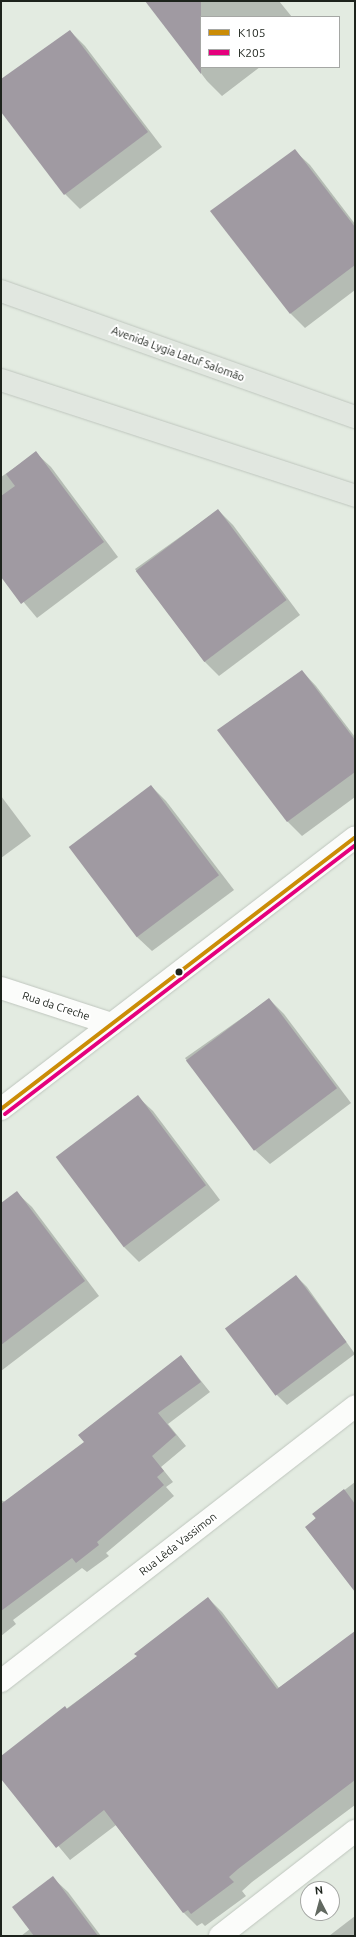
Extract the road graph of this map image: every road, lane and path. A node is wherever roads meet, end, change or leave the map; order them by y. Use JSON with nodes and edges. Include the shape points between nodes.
{"nodes":[{"id":1,"x":1,"y":290,"type":"edge"},
{"id":2,"x":1,"y":380,"type":"edge"},
{"id":3,"x":355,"y":417,"type":"edge"},
{"id":4,"x":355,"y":496,"type":"edge"},
{"id":5,"x":355,"y":837,"type":"edge"},
{"id":6,"x":1,"y":988,"type":"edge"},
{"id":7,"x":111,"y":1024,"type":"junction"},
{"id":8,"x":1,"y":1109,"type":"edge"},
{"id":9,"x":355,"y":1406,"type":"edge"},
{"id":10,"x":1,"y":1681,"type":"edge"},
{"id":11,"x":355,"y":1831,"type":"edge"},
{"id":12,"x":220,"y":1936,"type":"edge"}],
"edges":[{"from":1,"to":3,"type":"main road","name":"Avenida Lygia Latuf Salomão"},
{"from":2,"to":4,"type":"main road"},
{"from":5,"to":7,"type":"street"},
{"from":6,"to":7,"type":"street","name":"Rua da Creche"},
{"from":7,"to":8,"type":"street"},
{"from":9,"to":10,"type":"street","name":"Rua Lêda Vassimon"},
{"from":11,"to":12,"type":"street"}]}
